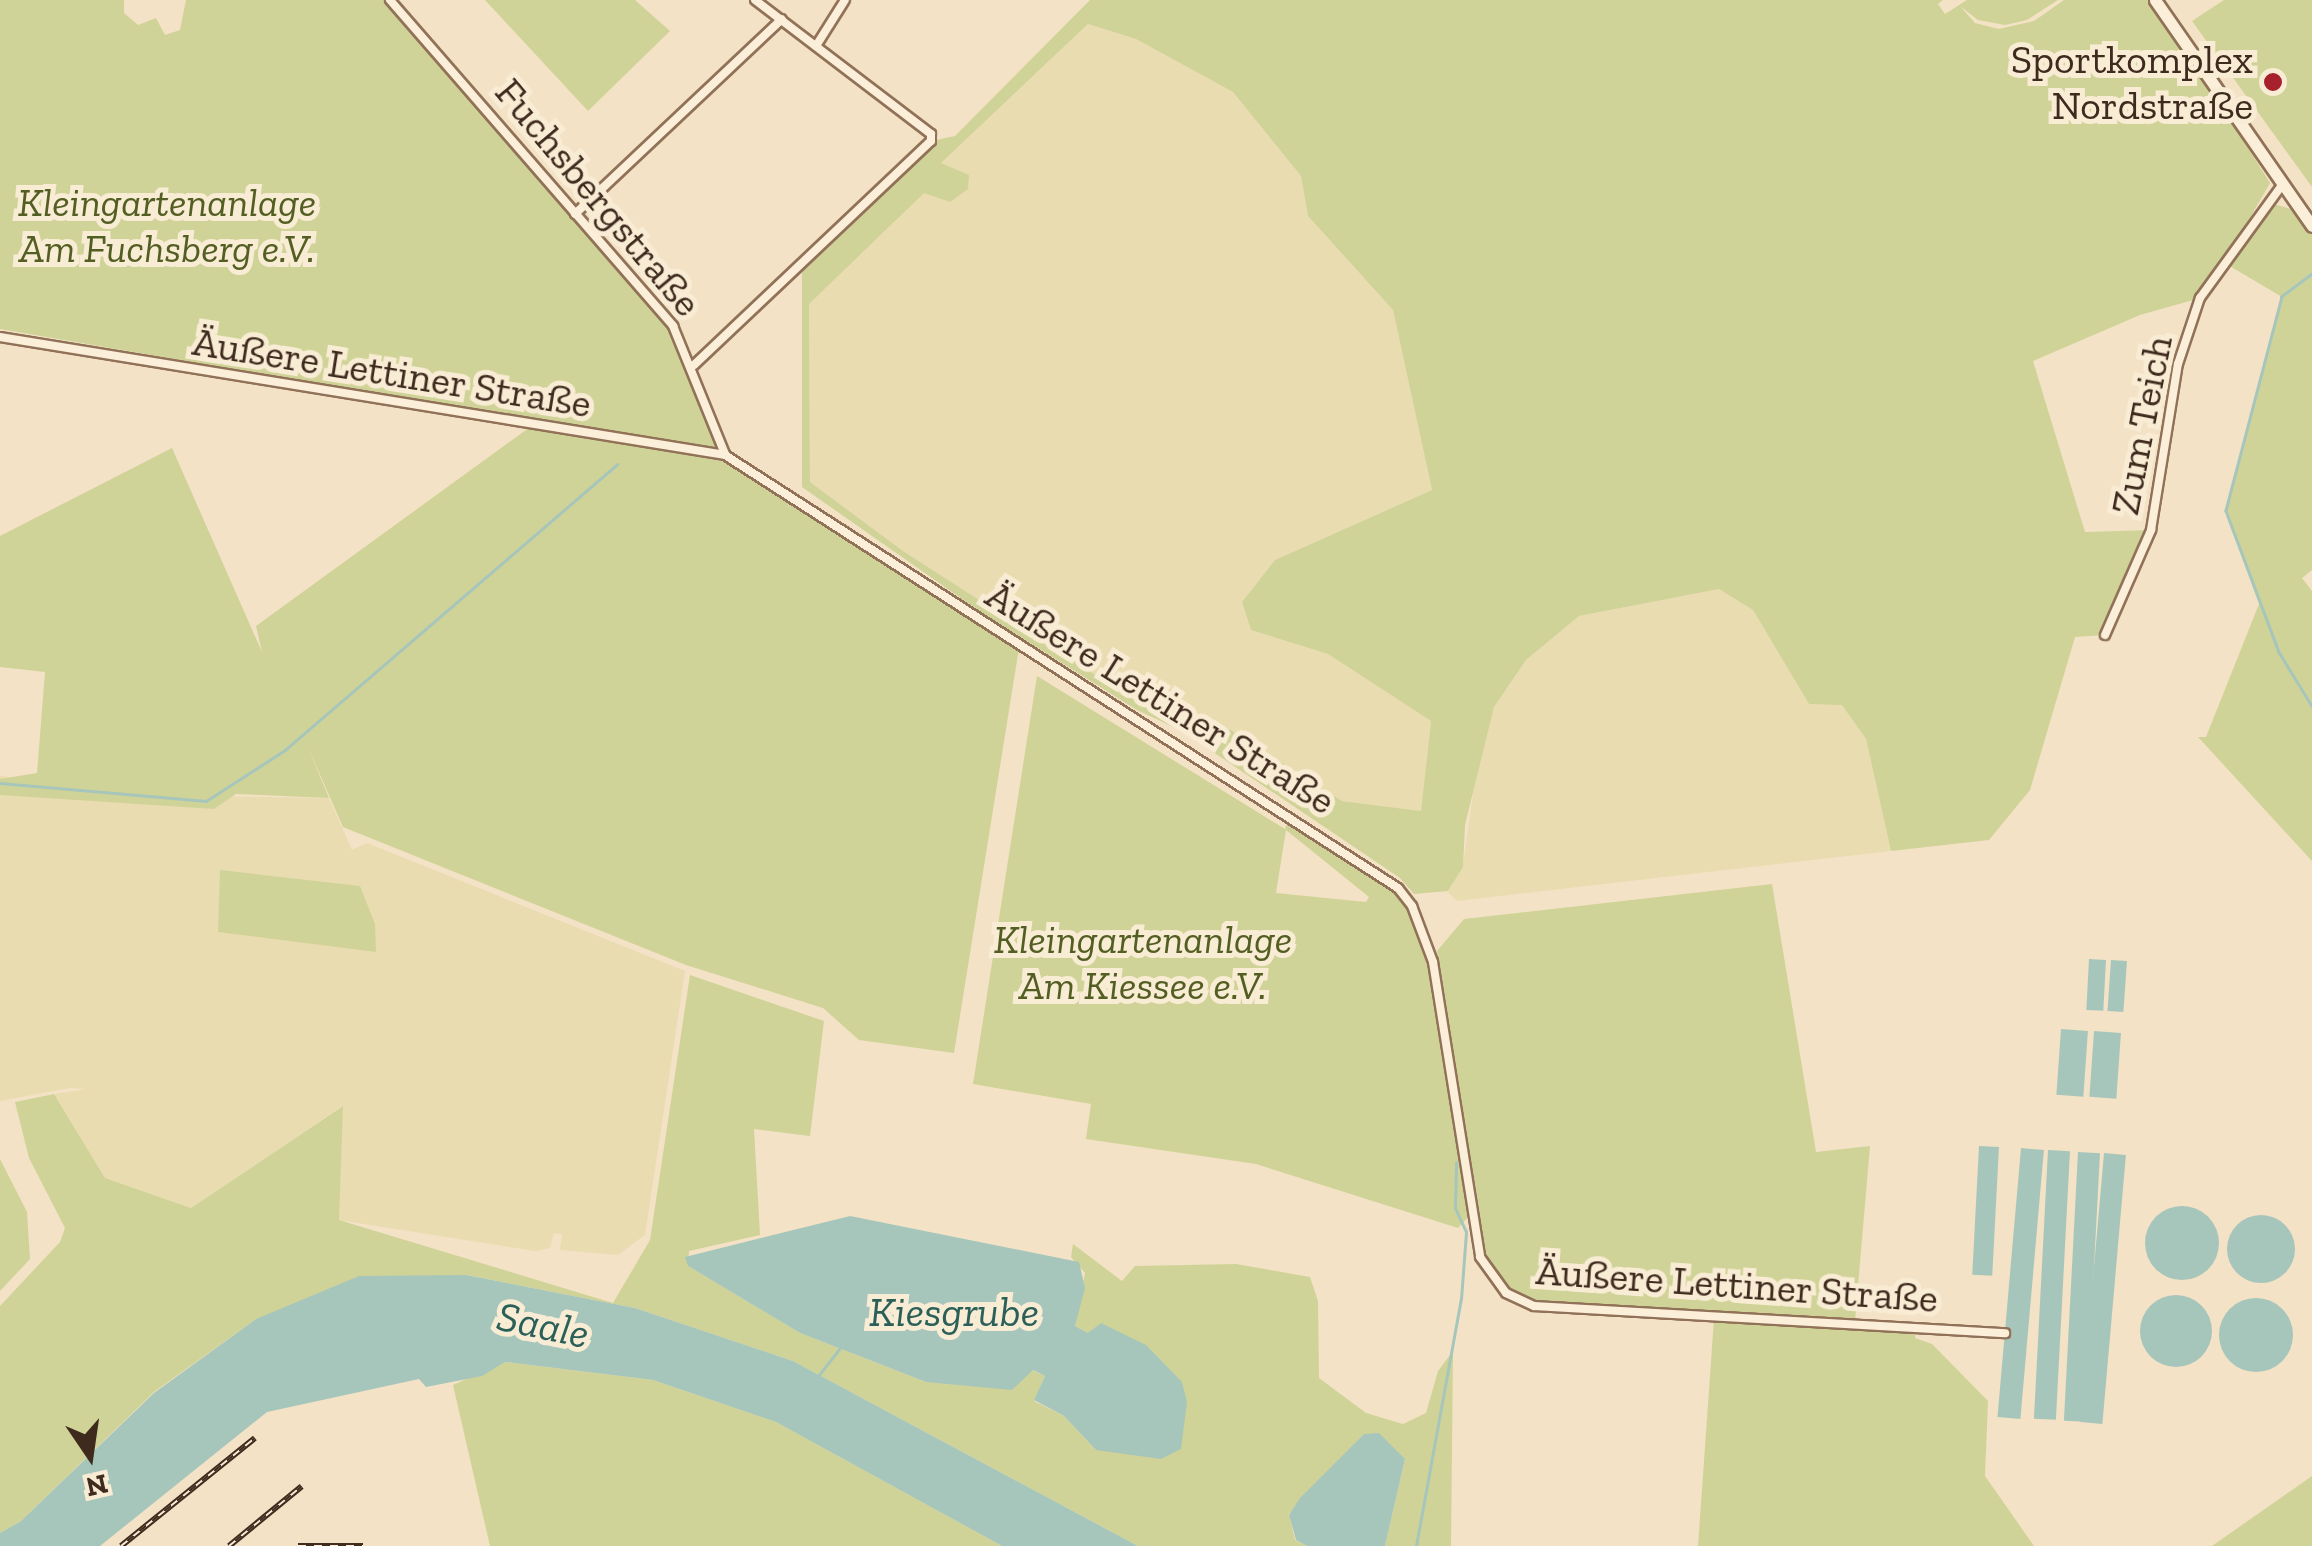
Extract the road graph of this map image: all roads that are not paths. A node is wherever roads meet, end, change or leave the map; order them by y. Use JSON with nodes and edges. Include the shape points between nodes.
{"nodes":[{"id":1,"x":390,"y":0,"type":"edge"},
{"id":2,"x":756,"y":0,"type":"edge"},
{"id":3,"x":845,"y":0,"type":"edge"},
{"id":4,"x":2155,"y":0,"type":"edge"},
{"id":5,"x":782,"y":19,"type":"junction"},
{"id":6,"x":816,"y":46,"type":"junction"},
{"id":7,"x":2282,"y":185,"type":"junction"},
{"id":8,"x":576,"y":214,"type":"junction"},
{"id":9,"x":2312,"y":226,"type":"edge"},
{"id":10,"x":0,"y":337,"type":"edge"},
{"id":11,"x":694,"y":366,"type":"junction"},
{"id":12,"x":725,"y":455,"type":"junction"},
{"id":13,"x":2105,"y":635,"type":"dead end"},
{"id":14,"x":2006,"y":1334,"type":"dead end"}],
"edges":[{"from":1,"to":8,"type":"street","name":"Fuchsbergstraße"},
{"from":2,"to":5,"type":"street"},
{"from":3,"to":6,"type":"street"},
{"from":4,"to":7,"type":"street"},
{"from":5,"to":6,"type":"street"},
{"from":5,"to":8,"type":"street"},
{"from":6,"to":11,"type":"street","via":[[931,134],[931,141]]},
{"from":7,"to":9,"type":"street"},
{"from":7,"to":13,"type":"street","name":"Zum Teich","via":[[2200,298],[2178,364],[2151,530]]},
{"from":8,"to":11,"type":"street","name":"Fuchsbergstraße","via":[[674,326]]},
{"from":10,"to":12,"type":"street","name":"Äußere Lettiner Straße"},
{"from":11,"to":12,"type":"street","name":"Fuchsbergstraße"},
{"from":12,"to":14,"type":"street","name":"Äußere Lettiner Straße","via":[[1392,880],[1412,906],[1432,962],[1480,1257],[1506,1294],[1534,1306]]}]}
